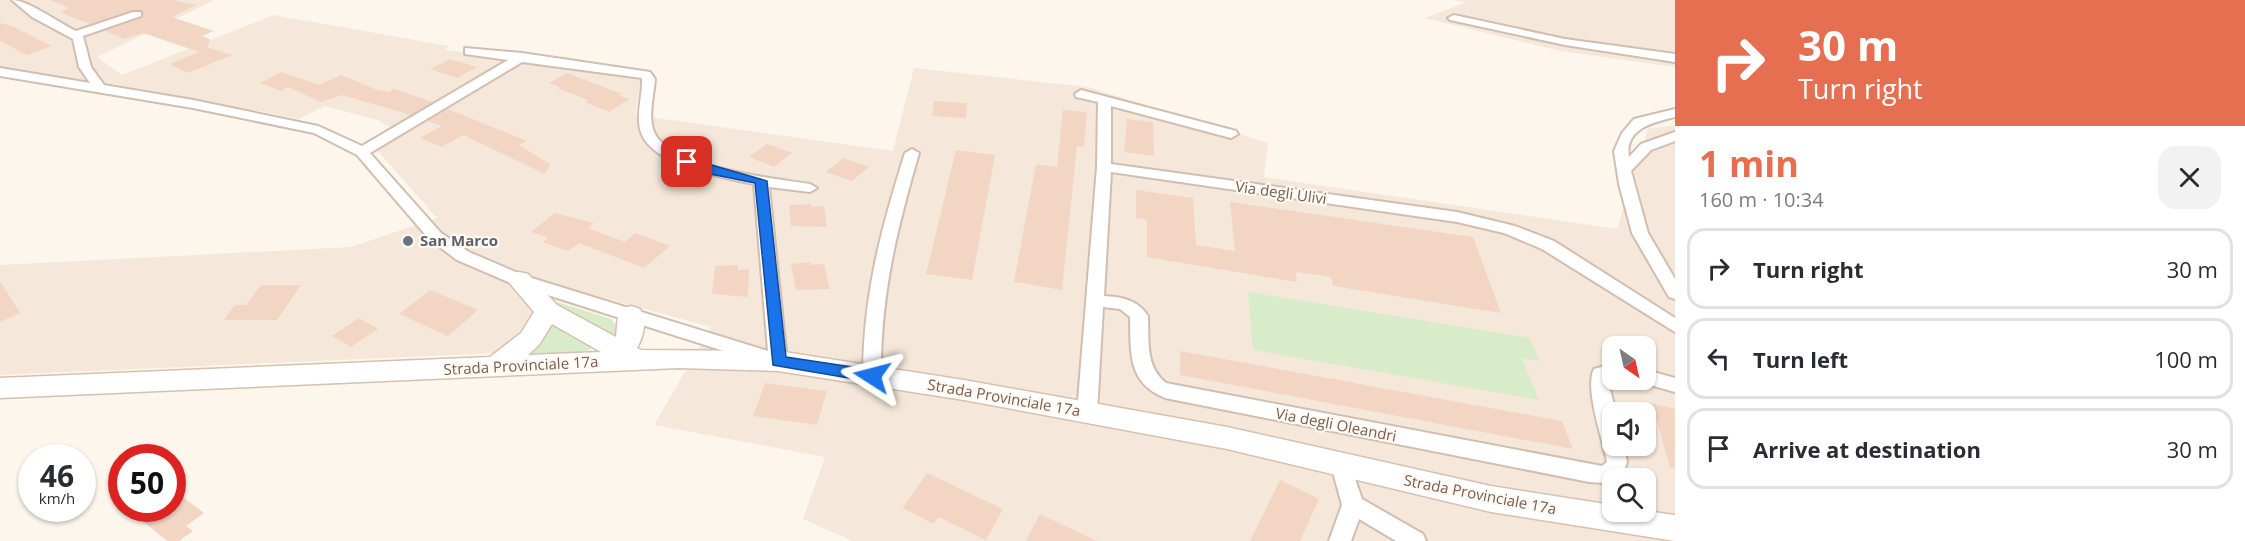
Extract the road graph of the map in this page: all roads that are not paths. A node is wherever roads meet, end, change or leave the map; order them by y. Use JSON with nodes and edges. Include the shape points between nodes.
{"nodes":[{"id":1,"x":17,"y":0,"type":"edge"},
{"id":2,"x":150,"y":17,"type":"dead end"},
{"id":3,"x":1454,"y":18,"type":"dead end"},
{"id":4,"x":76,"y":35,"type":"junction"},
{"id":5,"x":469,"y":51,"type":"dead end"},
{"id":6,"x":522,"y":57,"type":"junction"},
{"id":7,"x":1675,"y":58,"type":"edge"},
{"id":8,"x":0,"y":72,"type":"edge"},
{"id":9,"x":100,"y":89,"type":"junction"},
{"id":10,"x":1081,"y":94,"type":"dead end"},
{"id":11,"x":1104,"y":100,"type":"junction"},
{"id":12,"x":1675,"y":113,"type":"edge"},
{"id":13,"x":1231,"y":134,"type":"dead end"},
{"id":14,"x":1675,"y":136,"type":"edge"},
{"id":15,"x":362,"y":152,"type":"junction"},
{"id":16,"x":912,"y":153,"type":"dead end"},
{"id":17,"x":1104,"y":167,"type":"junction"},
{"id":18,"x":1625,"y":169,"type":"junction"},
{"id":19,"x":761,"y":181,"type":"junction"},
{"id":20,"x":810,"y":188,"type":"dead end"},
{"id":21,"x":519,"y":280,"type":"junction"},
{"id":22,"x":1675,"y":293,"type":"edge"},
{"id":23,"x":1096,"y":301,"type":"junction"},
{"id":24,"x":548,"y":311,"type":"junction"},
{"id":25,"x":631,"y":315,"type":"junction"},
{"id":26,"x":1675,"y":326,"type":"edge"},
{"id":27,"x":621,"y":358,"type":"junction"},
{"id":28,"x":778,"y":361,"type":"junction"},
{"id":29,"x":495,"y":367,"type":"junction"},
{"id":30,"x":1602,"y":374,"type":"edge"},
{"id":31,"x":872,"y":376,"type":"junction"},
{"id":32,"x":1656,"y":380,"type":"edge"},
{"id":33,"x":1675,"y":385,"type":"edge"},
{"id":34,"x":0,"y":388,"type":"edge"},
{"id":35,"x":1604,"y":402,"type":"edge"},
{"id":36,"x":1087,"y":413,"type":"junction"},
{"id":37,"x":1616,"y":456,"type":"edge"},
{"id":38,"x":1341,"y":465,"type":"junction"},
{"id":39,"x":1353,"y":505,"type":"junction"},
{"id":40,"x":1675,"y":529,"type":"edge"},
{"id":41,"x":1340,"y":541,"type":"edge"},
{"id":42,"x":1415,"y":541,"type":"edge"}],
"edges":[{"from":1,"to":4,"type":"street","via":[[36,15]]},
{"from":2,"to":4,"type":"street","via":[[136,11]]},
{"from":3,"to":7,"type":"street","via":[[1565,42]]},
{"from":4,"to":9,"type":"street","via":[[85,67]]},
{"from":5,"to":6,"type":"street"},
{"from":6,"to":15,"type":"street"},
{"from":6,"to":19,"type":"street","via":[[646,75],[647,129],[656,144],[704,168]]},
{"from":8,"to":9,"type":"street"},
{"from":9,"to":15,"type":"street","via":[[296,124],[328,134]]},
{"from":10,"to":11,"type":"street"},
{"from":11,"to":13,"type":"street"},
{"from":11,"to":17,"type":"street"},
{"from":12,"to":18,"type":"street","via":[[1639,122],[1629,133],[1621,151]]},
{"from":14,"to":18,"type":"street","via":[[1646,147]]},
{"from":15,"to":21,"type":"street","via":[[441,241],[464,256]]},
{"from":16,"to":31,"type":"street","via":[[882,248],[871,325]]},
{"from":17,"to":23,"type":"street"},
{"from":17,"to":26,"type":"street","name":"Via degli Ulivi","via":[[1500,226],[1548,245]]},
{"from":18,"to":22,"type":"street","via":[[1639,227]]},
{"from":19,"to":20,"type":"street"},
{"from":19,"to":28,"type":"street"},
{"from":21,"to":24,"type":"main road"},
{"from":21,"to":25,"type":"street"},
{"from":23,"to":36,"type":"street"},
{"from":23,"to":37,"type":"street","name":"Via degli Oleandri","via":[[1136,310],[1145,376],[1152,385],[1172,393],[1589,474],[1603,475],[1615,470]]},
{"from":24,"to":27,"type":"main road"},
{"from":24,"to":29,"type":"main road","via":[[530,339]]},
{"from":25,"to":27,"type":"main road","via":[[630,337]]},
{"from":25,"to":28,"type":"street"},
{"from":27,"to":28,"type":"main road","name":"Strada Provinciale 17a"},
{"from":27,"to":29,"type":"main road","name":"Strada Provinciale 17a"},
{"from":28,"to":31,"type":"main road","name":"Strada Provinciale 17a"},
{"from":29,"to":34,"type":"main road","name":"Strada Provinciale 17a"},
{"from":30,"to":35,"type":"street","via":[[1599,382]]},
{"from":31,"to":36,"type":"main road","name":"Strada Provinciale 17a"},
{"from":32,"to":33,"type":"street"},
{"from":36,"to":38,"type":"main road","name":"Strada Provinciale 17a","via":[[1227,438]]},
{"from":38,"to":39,"type":"street"},
{"from":38,"to":40,"type":"main road","name":"Strada Provinciale 17a","via":[[1500,501]]},
{"from":39,"to":41,"type":"street"},
{"from":39,"to":42,"type":"street"}]}
